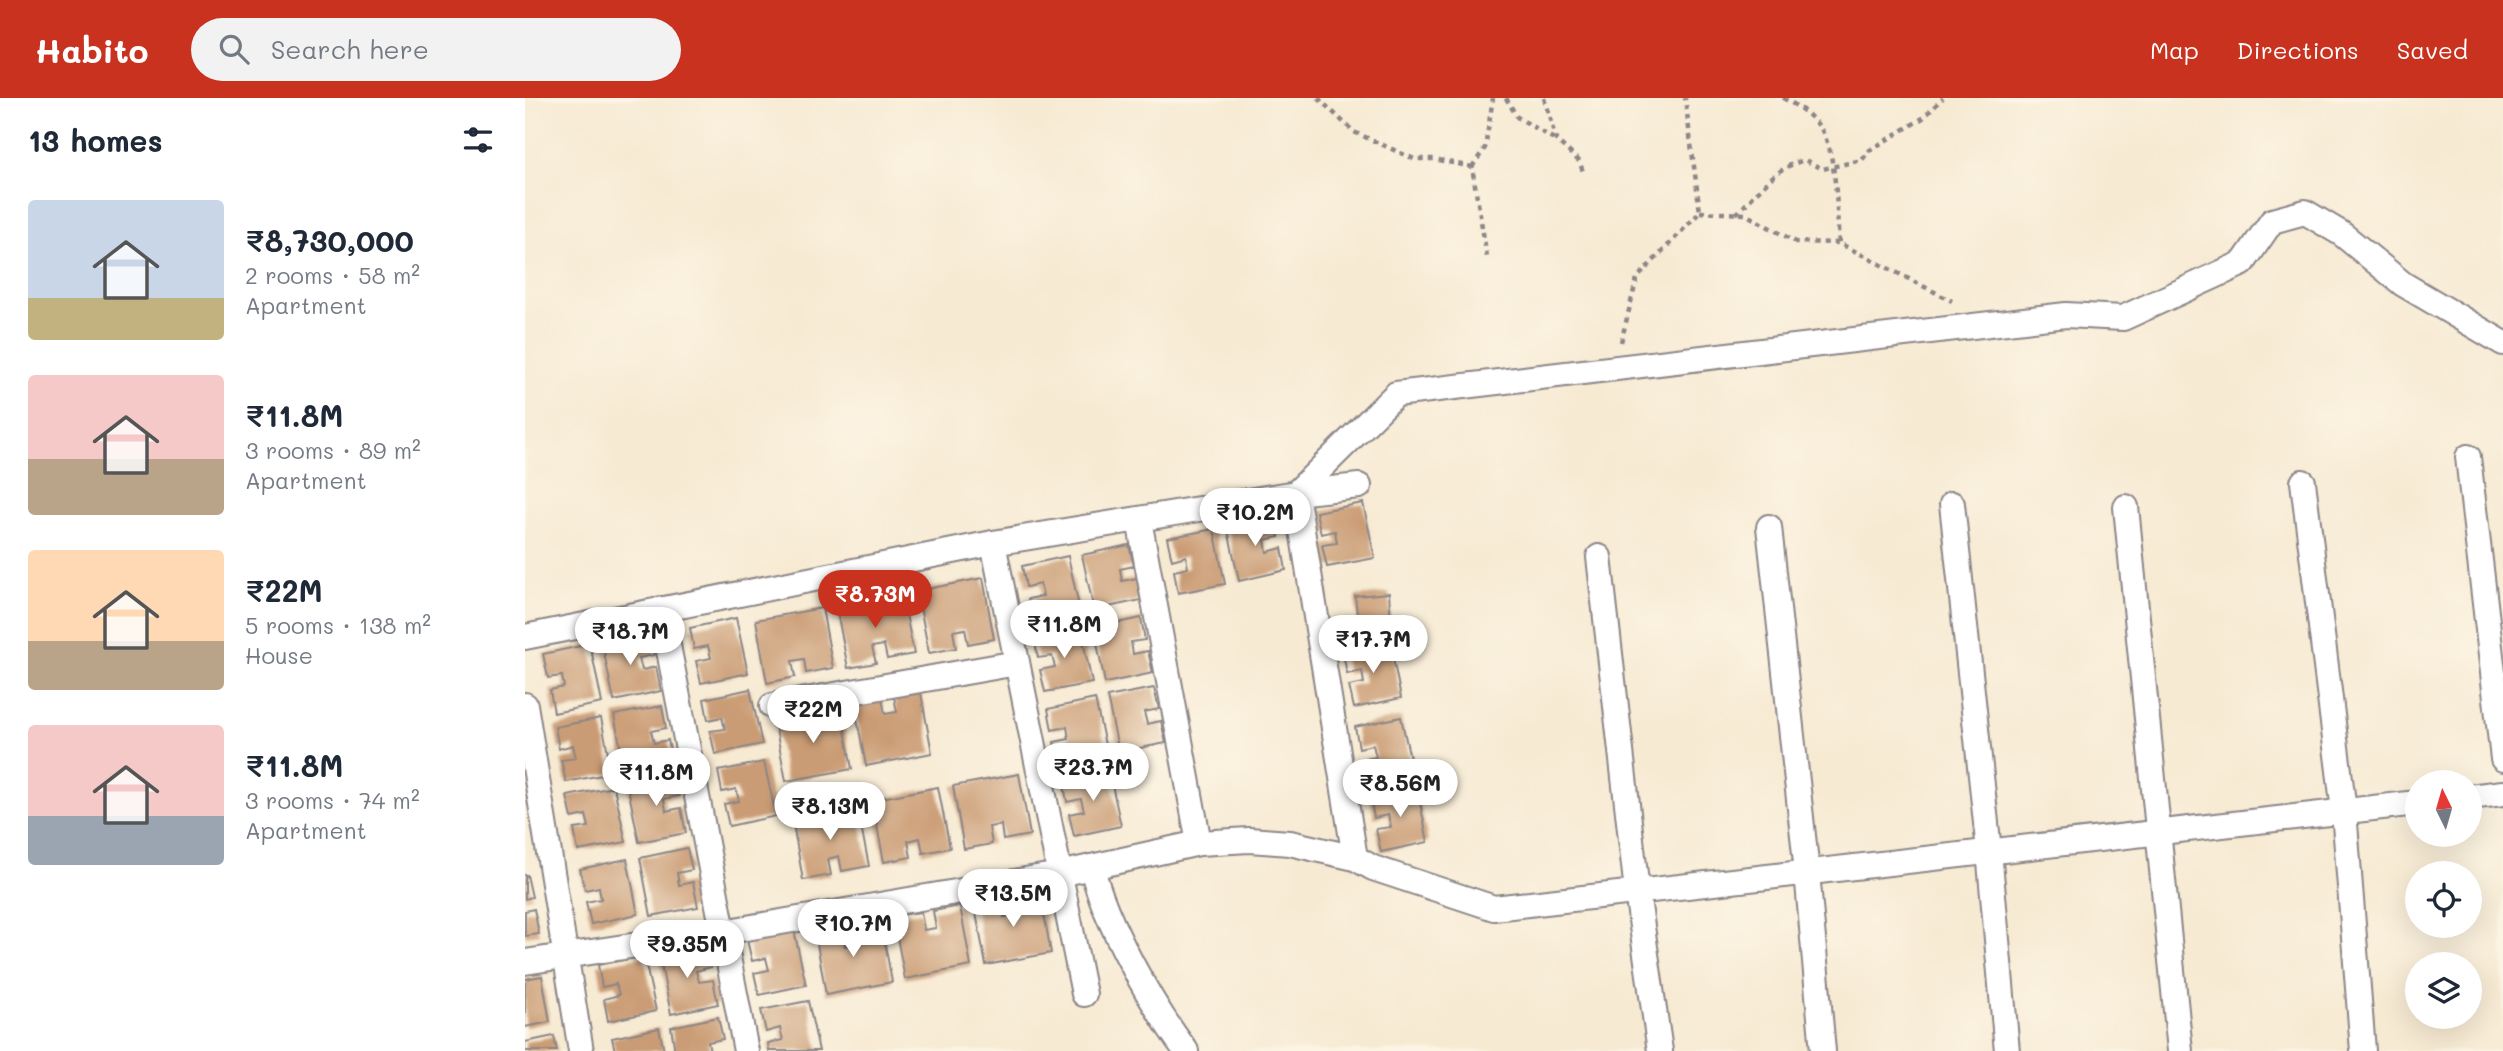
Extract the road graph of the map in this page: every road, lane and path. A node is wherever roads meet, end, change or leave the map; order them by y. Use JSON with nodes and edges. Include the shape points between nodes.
{"nodes":[{"id":1,"x":1318,"y":98,"type":"edge"},
{"id":2,"x":1493,"y":98,"type":"edge"},
{"id":3,"x":1506,"y":98,"type":"edge"},
{"id":4,"x":1544,"y":98,"type":"edge"},
{"id":5,"x":1685,"y":98,"type":"edge"},
{"id":6,"x":1783,"y":98,"type":"edge"},
{"id":7,"x":1943,"y":98,"type":"edge"},
{"id":8,"x":1556,"y":140,"type":"junction"},
{"id":9,"x":1832,"y":166,"type":"junction"},
{"id":10,"x":1472,"y":167,"type":"junction"},
{"id":11,"x":1584,"y":174,"type":"dead end"},
{"id":12,"x":1700,"y":212,"type":"junction"},
{"id":13,"x":1736,"y":214,"type":"junction"},
{"id":14,"x":1839,"y":243,"type":"junction"},
{"id":15,"x":1487,"y":257,"type":"dead end"},
{"id":16,"x":1994,"y":323,"type":"junction"},
{"id":17,"x":1621,"y":342,"type":"dead end"},
{"id":18,"x":2503,"y":343,"type":"edge"},
{"id":19,"x":2468,"y":457,"type":"dead end"},
{"id":20,"x":2304,"y":482,"type":"dead end"},
{"id":21,"x":1359,"y":486,"type":"dead end"},
{"id":22,"x":1296,"y":494,"type":"junction"},
{"id":23,"x":1952,"y":504,"type":"dead end"},
{"id":24,"x":2126,"y":507,"type":"dead end"},
{"id":25,"x":1139,"y":520,"type":"junction"},
{"id":26,"x":1769,"y":527,"type":"dead end"},
{"id":27,"x":993,"y":543,"type":"junction"},
{"id":28,"x":1599,"y":556,"type":"dead end"},
{"id":29,"x":661,"y":609,"type":"junction"},
{"id":30,"x":525,"y":637,"type":"edge"},
{"id":31,"x":1017,"y":663,"type":"junction"},
{"id":32,"x":525,"y":705,"type":"edge"},
{"id":33,"x":772,"y":706,"type":"dead end"},
{"id":34,"x":2503,"y":759,"type":"edge"},
{"id":35,"x":2503,"y":793,"type":"edge"},
{"id":36,"x":2482,"y":795,"type":"edge"},
{"id":37,"x":2405,"y":804,"type":"edge"},
{"id":38,"x":2344,"y":811,"type":"junction"},
{"id":39,"x":2159,"y":832,"type":"junction"},
{"id":40,"x":1199,"y":844,"type":"junction"},
{"id":41,"x":1989,"y":852,"type":"junction"},
{"id":42,"x":1355,"y":858,"type":"junction"},
{"id":43,"x":1092,"y":867,"type":"junction"},
{"id":44,"x":1807,"y":872,"type":"junction"},
{"id":45,"x":1060,"y":874,"type":"junction"},
{"id":46,"x":1637,"y":892,"type":"junction"},
{"id":47,"x":723,"y":932,"type":"junction"},
{"id":48,"x":567,"y":954,"type":"junction"},
{"id":49,"x":525,"y":962,"type":"edge"},
{"id":50,"x":1084,"y":994,"type":"dead end"},
{"id":51,"x":581,"y":1051,"type":"edge"},
{"id":52,"x":747,"y":1051,"type":"edge"},
{"id":53,"x":1187,"y":1051,"type":"edge"},
{"id":54,"x":1660,"y":1051,"type":"edge"},
{"id":55,"x":1823,"y":1051,"type":"edge"},
{"id":56,"x":2007,"y":1051,"type":"edge"},
{"id":57,"x":2180,"y":1051,"type":"edge"},
{"id":58,"x":2363,"y":1051,"type":"edge"}],
"edges":[{"from":1,"to":10,"type":"path","via":[[1366,138],[1414,159]]},
{"from":2,"to":10,"type":"path","via":[[1485,148]]},
{"from":3,"to":8,"type":"path","via":[[1517,117]]},
{"from":4,"to":8,"type":"path"},
{"from":5,"to":12,"type":"path"},
{"from":6,"to":9,"type":"path","via":[[1821,129]]},
{"from":7,"to":9,"type":"path","via":[[1923,118],[1870,150],[1862,160]]},
{"from":8,"to":11,"type":"path","via":[[1579,160]]},
{"from":9,"to":13,"type":"path","via":[[1823,169],[1805,160],[1790,164],[1767,179]]},
{"from":9,"to":14,"type":"path"},
{"from":10,"to":15,"type":"path"},
{"from":12,"to":13,"type":"path"},
{"from":12,"to":17,"type":"path","via":[[1637,278]]},
{"from":13,"to":14,"type":"path","via":[[1745,214],[1796,242]]},
{"from":14,"to":16,"type":"path"},
{"from":16,"to":18,"type":"street","via":[[2066,315],[2123,318],[2243,263],[2272,221],[2305,212],[2342,234],[2403,284]]},
{"from":16,"to":22,"type":"street","via":[[1396,394]]},
{"from":19,"to":34,"type":"street"},
{"from":20,"to":38,"type":"street"},
{"from":21,"to":22,"type":"street"},
{"from":22,"to":25,"type":"street"},
{"from":22,"to":42,"type":"street"},
{"from":23,"to":41,"type":"street"},
{"from":24,"to":39,"type":"street"},
{"from":25,"to":27,"type":"street"},
{"from":25,"to":40,"type":"street"},
{"from":26,"to":44,"type":"street"},
{"from":27,"to":29,"type":"street"},
{"from":27,"to":31,"type":"street"},
{"from":28,"to":46,"type":"street"},
{"from":29,"to":30,"type":"street"},
{"from":29,"to":47,"type":"street"},
{"from":31,"to":33,"type":"street"},
{"from":31,"to":45,"type":"street"},
{"from":32,"to":48,"type":"street"},
{"from":35,"to":36,"type":"street"},
{"from":37,"to":38,"type":"street"},
{"from":38,"to":39,"type":"street"},
{"from":38,"to":58,"type":"street"},
{"from":39,"to":41,"type":"street"},
{"from":39,"to":57,"type":"street"},
{"from":40,"to":42,"type":"street","via":[[1262,841]]},
{"from":40,"to":43,"type":"street"},
{"from":41,"to":44,"type":"street"},
{"from":41,"to":56,"type":"street"},
{"from":42,"to":46,"type":"street","via":[[1495,908]]},
{"from":43,"to":45,"type":"street"},
{"from":43,"to":53,"type":"street","via":[[1097,890],[1131,960]]},
{"from":44,"to":46,"type":"street"},
{"from":44,"to":55,"type":"street"},
{"from":45,"to":47,"type":"street"},
{"from":45,"to":50,"type":"street"},
{"from":46,"to":54,"type":"street"},
{"from":47,"to":48,"type":"street"},
{"from":47,"to":52,"type":"street"},
{"from":48,"to":49,"type":"street"},
{"from":48,"to":51,"type":"street"}]}
